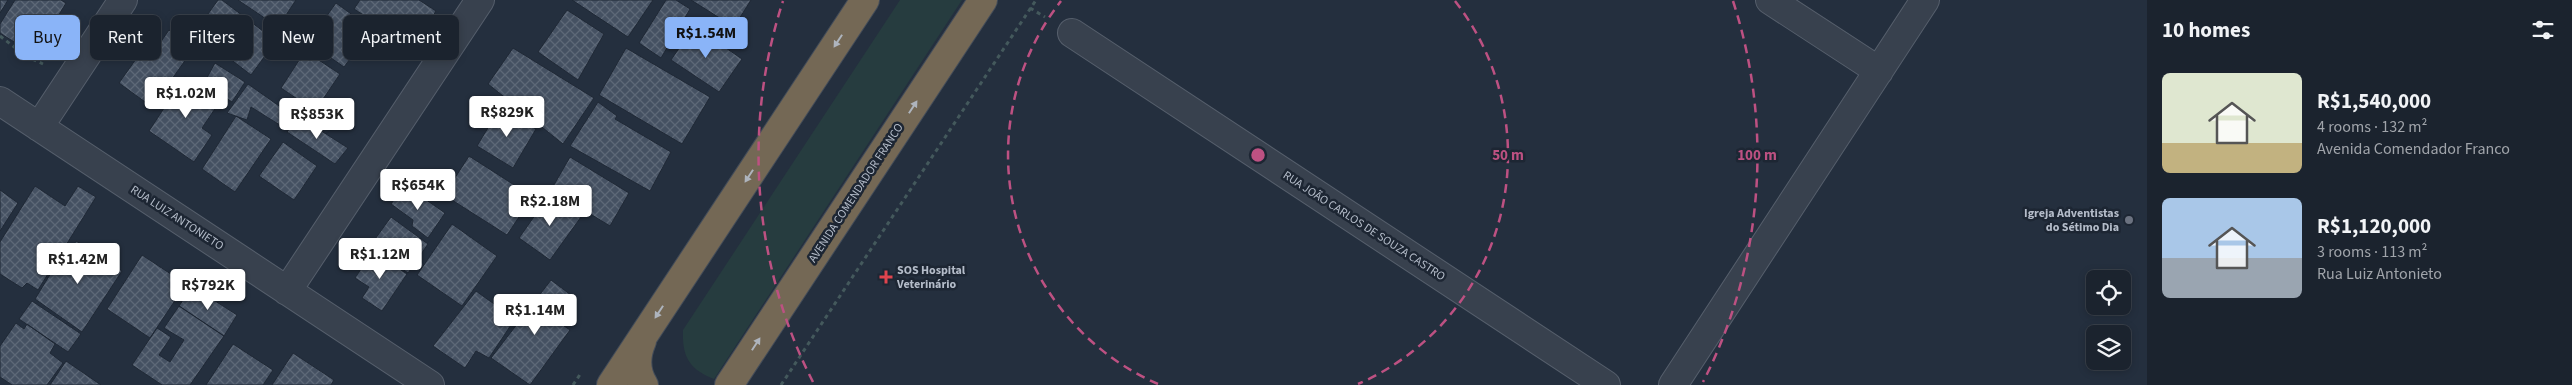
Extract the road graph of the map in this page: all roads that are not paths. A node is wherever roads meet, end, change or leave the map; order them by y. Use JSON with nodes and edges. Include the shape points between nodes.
{"nodes":[{"id":1,"x":123,"y":0,"type":"edge"},
{"id":2,"x":480,"y":0,"type":"edge"},
{"id":3,"x":865,"y":0,"type":"edge"},
{"id":4,"x":983,"y":0,"type":"edge"},
{"id":5,"x":1770,"y":0,"type":"edge"},
{"id":6,"x":1925,"y":0,"type":"edge"},
{"id":7,"x":1072,"y":33,"type":"dead end"},
{"id":8,"x":1878,"y":71,"type":"junction"},
{"id":9,"x":0,"y":101,"type":"edge"},
{"id":10,"x":39,"y":127,"type":"junction"},
{"id":11,"x":287,"y":291,"type":"junction"},
{"id":12,"x":643,"y":337,"type":"junction"},
{"id":13,"x":430,"y":385,"type":"edge"},
{"id":14,"x":611,"y":385,"type":"edge"},
{"id":15,"x":644,"y":385,"type":"edge"},
{"id":16,"x":729,"y":385,"type":"edge"},
{"id":17,"x":1606,"y":385,"type":"edge"},
{"id":18,"x":1673,"y":385,"type":"edge"}],
"edges":[{"from":1,"to":10,"type":"street"},
{"from":2,"to":11,"type":"street"},
{"from":3,"to":12,"type":"highway","one_way":true},
{"from":16,"to":4,"type":"highway","name":"AVENIDA COMENDADOR FRANCO","one_way":true},
{"from":5,"to":8,"type":"street"},
{"from":6,"to":8,"type":"street"},
{"from":7,"to":17,"type":"street","name":"RUA JOÃO CARLOS DE SOUZA CASTRO"},
{"from":8,"to":18,"type":"street"},
{"from":9,"to":10,"type":"street","name":"RUA LUIZ ANTONIETO"},
{"from":10,"to":11,"type":"street","name":"RUA LUIZ ANTONIETO"},
{"from":11,"to":13,"type":"street","name":"RUA LUIZ ANTONIETO"},
{"from":12,"to":14,"type":"highway"},
{"from":12,"to":15,"type":"highway","via":[[637,367]]}]}
